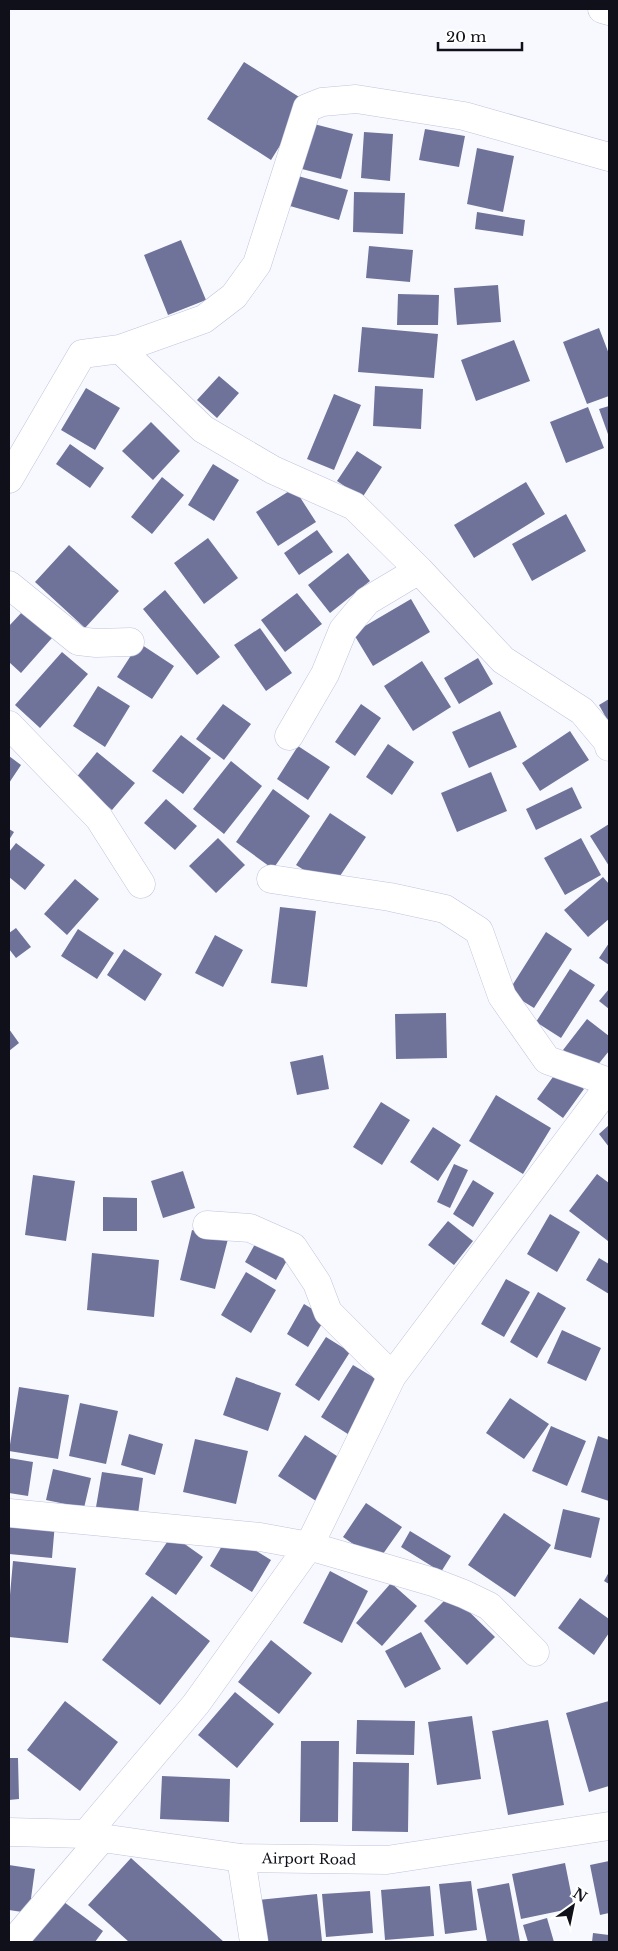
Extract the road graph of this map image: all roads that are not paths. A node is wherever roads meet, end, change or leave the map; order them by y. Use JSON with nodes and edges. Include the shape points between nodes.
{"nodes":[{"id":1,"x":602,"y":9,"type":"edge"},
{"id":2,"x":609,"y":11,"type":"edge"},
{"id":3,"x":609,"y":157,"type":"edge"},
{"id":4,"x":120,"y":349,"type":"junction"},
{"id":5,"x":9,"y":479,"type":"edge"},
{"id":6,"x":419,"y":570,"type":"junction"},
{"id":7,"x":9,"y":585,"type":"edge"},
{"id":8,"x":130,"y":642,"type":"dead end"},
{"id":9,"x":9,"y":725,"type":"edge"},
{"id":10,"x":289,"y":736,"type":"dead end"},
{"id":11,"x":609,"y":747,"type":"edge"},
{"id":12,"x":271,"y":879,"type":"dead end"},
{"id":13,"x":141,"y":884,"type":"dead end"},
{"id":14,"x":609,"y":1084,"type":"edge"},
{"id":15,"x":208,"y":1225,"type":"dead end"},
{"id":16,"x":392,"y":1376,"type":"junction"},
{"id":17,"x":9,"y":1513,"type":"edge"},
{"id":18,"x":309,"y":1546,"type":"junction"},
{"id":19,"x":535,"y":1652,"type":"dead end"},
{"id":20,"x":609,"y":1826,"type":"edge"},
{"id":21,"x":9,"y":1832,"type":"edge"},
{"id":22,"x":94,"y":1836,"type":"junction"},
{"id":23,"x":241,"y":1858,"type":"junction"},
{"id":24,"x":12,"y":1942,"type":"edge"},
{"id":25,"x":254,"y":1942,"type":"edge"}],
"edges":[{"from":1,"to":2,"type":"main road"},
{"from":3,"to":4,"type":"main road","via":[[464,116],[356,99],[322,102],[307,108],[257,264],[234,296],[204,318]]},
{"from":4,"to":5,"type":"main road","via":[[82,354]]},
{"from":4,"to":6,"type":"main road","via":[[203,430],[273,470],[354,506]]},
{"from":6,"to":10,"type":"main road","via":[[367,601],[343,630],[325,674]]},
{"from":6,"to":11,"type":"main road","via":[[503,660],[582,711]]},
{"from":7,"to":8,"type":"main road","via":[[78,641]]},
{"from":9,"to":13,"type":"main road","via":[[99,818]]},
{"from":12,"to":14,"type":"main road","via":[[445,909],[479,932],[502,996],[548,1060]]},
{"from":14,"to":16,"type":"main road"},
{"from":15,"to":16,"type":"main road","via":[[250,1228],[293,1247],[317,1283],[328,1312]]},
{"from":16,"to":18,"type":"main road"},
{"from":17,"to":18,"type":"main road","via":[[260,1537]]},
{"from":18,"to":19,"type":"main road","via":[[464,1594],[489,1606]]},
{"from":18,"to":22,"type":"main road","via":[[196,1704]]},
{"from":20,"to":23,"type":"main road","name":"Airport Road","via":[[386,1860]]},
{"from":21,"to":22,"type":"main road","name":"Airport Road"},
{"from":22,"to":23,"type":"main road","name":"Airport Road"},
{"from":22,"to":24,"type":"main road"},
{"from":23,"to":25,"type":"main road"}]}
